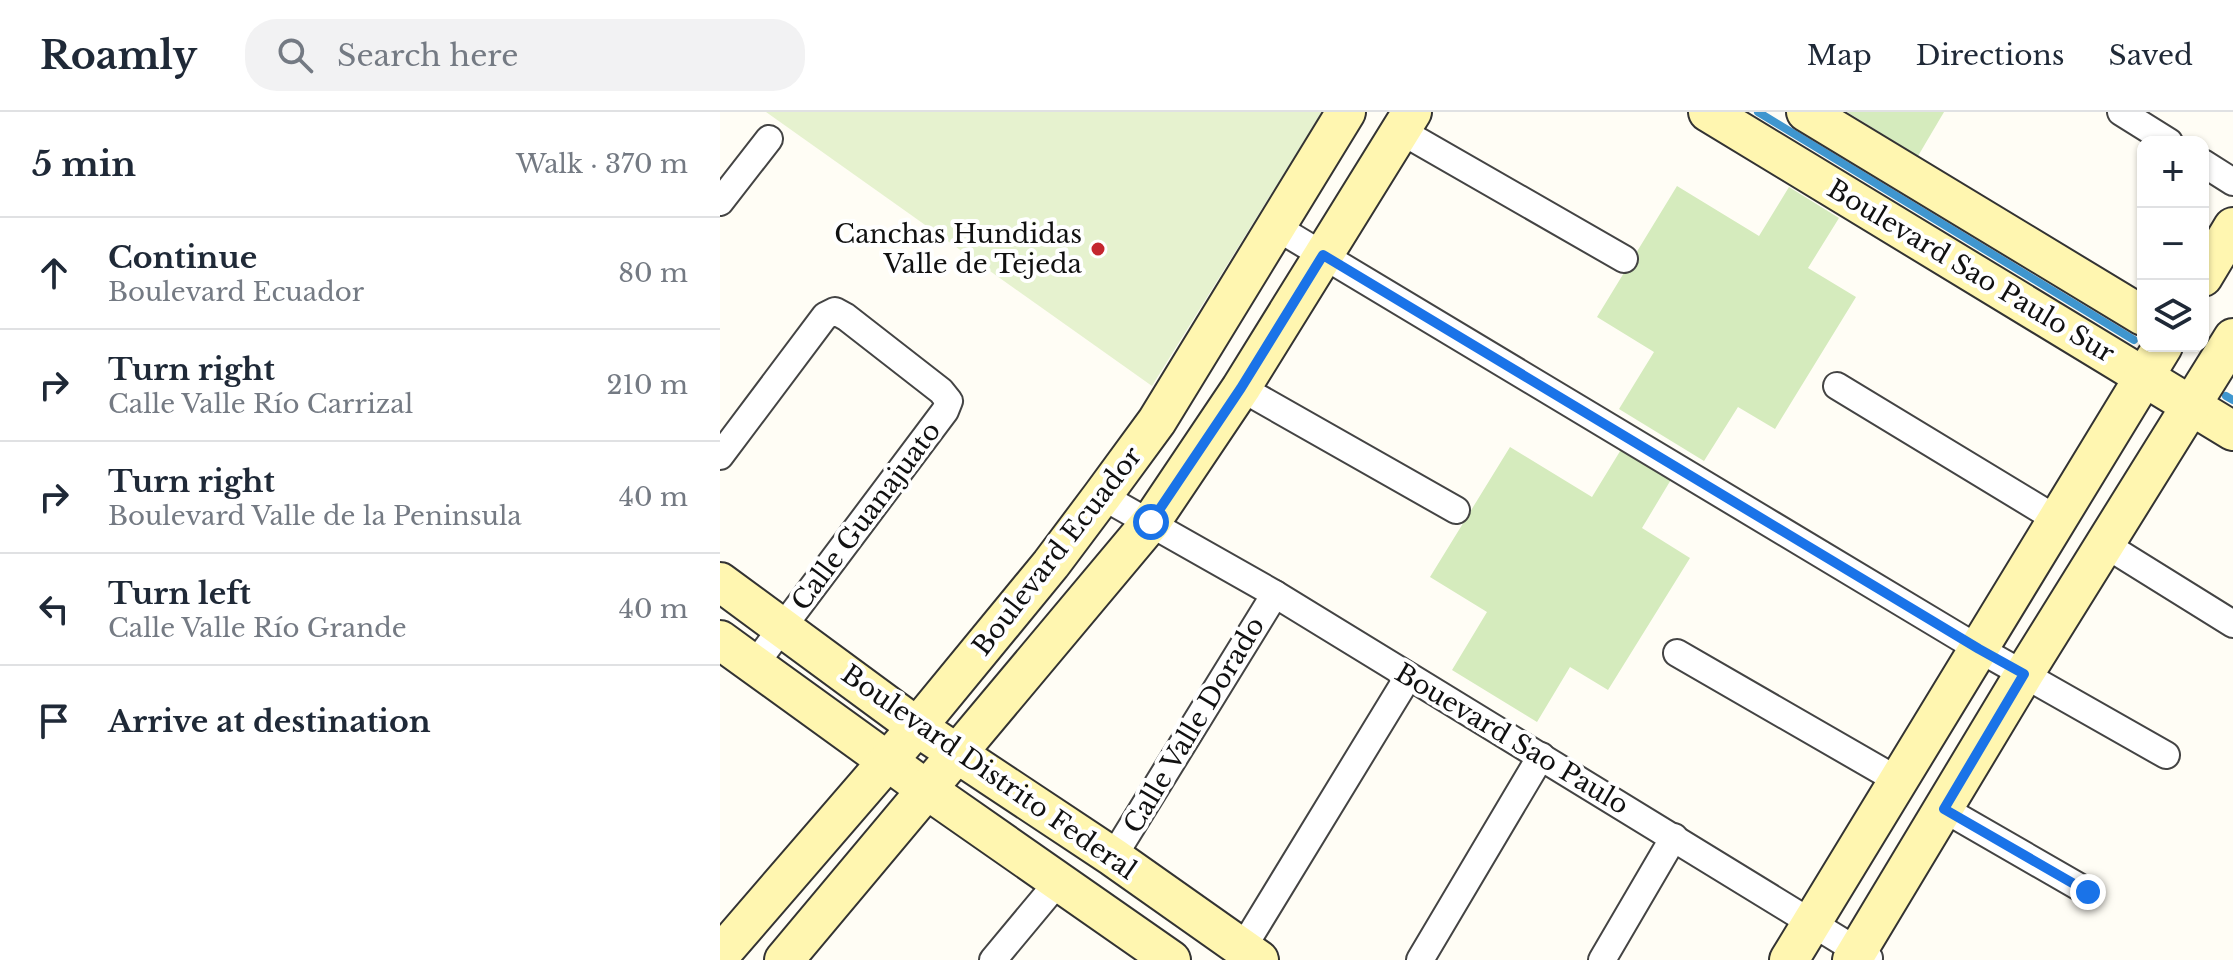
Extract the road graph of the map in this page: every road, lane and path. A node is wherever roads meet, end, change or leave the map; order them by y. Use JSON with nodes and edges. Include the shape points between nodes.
{"nodes":[{"id":1,"x":1346,"y":112,"type":"edge"},
{"id":2,"x":1708,"y":112,"type":"edge"},
{"id":3,"x":1806,"y":112,"type":"edge"},
{"id":4,"x":2121,"y":112,"type":"edge"},
{"id":5,"x":1406,"y":122,"type":"edge"},
{"id":6,"x":2159,"y":136,"type":"edge"},
{"id":7,"x":769,"y":139,"type":"dead end"},
{"id":8,"x":2209,"y":167,"type":"edge"},
{"id":9,"x":2233,"y":182,"type":"edge"},
{"id":10,"x":722,"y":196,"type":"edge"},
{"id":11,"x":1276,"y":227,"type":"junction"},
{"id":12,"x":2233,"y":227,"type":"edge"},
{"id":13,"x":1323,"y":255,"type":"junction"},
{"id":14,"x":1624,"y":259,"type":"dead end"},
{"id":15,"x":2209,"y":267,"type":"edge"},
{"id":16,"x":2137,"y":312,"type":"edge"},
{"id":17,"x":2219,"y":354,"type":"edge"},
{"id":18,"x":2154,"y":361,"type":"edge"},
{"id":19,"x":1837,"y":386,"type":"dead end"},
{"id":20,"x":1241,"y":388,"type":"junction"},
{"id":21,"x":2191,"y":406,"type":"junction"},
{"id":22,"x":2233,"y":431,"type":"edge"},
{"id":23,"x":720,"y":456,"type":"edge"},
{"id":24,"x":1102,"y":496,"type":"junction"},
{"id":25,"x":1456,"y":510,"type":"dead end"},
{"id":26,"x":2058,"y":520,"type":"junction"},
{"id":27,"x":1151,"y":522,"type":"junction"},
{"id":28,"x":2106,"y":545,"type":"junction"},
{"id":29,"x":720,"y":582,"type":"edge"},
{"id":30,"x":1275,"y":594,"type":"junction"},
{"id":31,"x":2233,"y":624,"type":"edge"},
{"id":32,"x":783,"y":628,"type":"junction"},
{"id":33,"x":720,"y":640,"type":"edge"},
{"id":34,"x":1979,"y":649,"type":"junction"},
{"id":35,"x":1677,"y":653,"type":"dead end"},
{"id":36,"x":755,"y":664,"type":"junction"},
{"id":37,"x":2024,"y":674,"type":"junction"},
{"id":38,"x":1408,"y":677,"type":"junction"},
{"id":39,"x":917,"y":727,"type":"junction"},
{"id":40,"x":959,"y":753,"type":"junction"},
{"id":41,"x":2166,"y":755,"type":"dead end"},
{"id":42,"x":1541,"y":756,"type":"junction"},
{"id":43,"x":887,"y":760,"type":"junction"},
{"id":44,"x":1899,"y":781,"type":"junction"},
{"id":45,"x":926,"y":789,"type":"junction"},
{"id":46,"x":1944,"y":809,"type":"junction"},
{"id":47,"x":1674,"y":837,"type":"junction"},
{"id":48,"x":1113,"y":857,"type":"junction"},
{"id":49,"x":1058,"y":882,"type":"junction"},
{"id":50,"x":2088,"y":892,"type":"dead end"},
{"id":51,"x":1812,"y":921,"type":"junction"},
{"id":52,"x":720,"y":955,"type":"edge"},
{"id":53,"x":1250,"y":955,"type":"edge"},
{"id":54,"x":1861,"y":957,"type":"edge"},
{"id":55,"x":784,"y":960,"type":"edge"},
{"id":56,"x":993,"y":960,"type":"edge"},
{"id":57,"x":1171,"y":960,"type":"edge"},
{"id":58,"x":1420,"y":960,"type":"edge"},
{"id":59,"x":1602,"y":960,"type":"edge"},
{"id":60,"x":1789,"y":960,"type":"edge"}],
"edges":[{"from":1,"to":11,"type":"street","name":"Boulevard Ecuador"},
{"from":2,"to":18,"type":"street","name":"Boulevard Sao Paulo Sur"},
{"from":3,"to":16,"type":"street","name":"Boulevard Sao Paulo Sur"},
{"from":4,"to":6,"type":"street"},
{"from":5,"to":13,"type":"street","name":"Boulevard Ecuador"},
{"from":5,"to":14,"type":"street"},
{"from":7,"to":10,"type":"street"},
{"from":8,"to":9,"type":"street"},
{"from":11,"to":13,"type":"street"},
{"from":11,"to":24,"type":"street","name":"Boulevard Ecuador","via":[[1157,421]]},
{"from":12,"to":15,"type":"street"},
{"from":13,"to":20,"type":"street","name":"Boulevard Ecuador"},
{"from":13,"to":34,"type":"street"},
{"from":17,"to":21,"type":"street"},
{"from":18,"to":21,"type":"street","name":"Boulevard Sao Paulo Sur"},
{"from":18,"to":26,"type":"street"},
{"from":19,"to":26,"type":"street"},
{"from":20,"to":25,"type":"street"},
{"from":20,"to":27,"type":"street","name":"Boulevard Ecuador"},
{"from":21,"to":22,"type":"street","name":"Boulevard Sao Paulo Sur"},
{"from":21,"to":28,"type":"street"},
{"from":23,"to":32,"type":"street","name":"Calle Guanajuato","via":[[825,316],[835,311],[949,401]]},
{"from":24,"to":27,"type":"street","name":"Bouevard Sao Paulo"},
{"from":24,"to":39,"type":"street","name":"Boulevard Ecuador"},
{"from":26,"to":34,"type":"street"},
{"from":27,"to":30,"type":"street","name":"Bouevard Sao Paulo"},
{"from":27,"to":40,"type":"street","name":"Boulevard Ecuador"},
{"from":28,"to":31,"type":"street"},
{"from":28,"to":37,"type":"street"},
{"from":29,"to":32,"type":"street","name":"Boulevard Distrito Federal"},
{"from":30,"to":38,"type":"street","name":"Bouevard Sao Paulo"},
{"from":30,"to":48,"type":"street","name":"Calle Valle Dorado"},
{"from":32,"to":36,"type":"street","name":"Calle Guanajuato"},
{"from":32,"to":39,"type":"street","name":"Boulevard Distrito Federal"},
{"from":33,"to":36,"type":"street","name":"Boulevard Distrito Federal"},
{"from":34,"to":37,"type":"street"},
{"from":34,"to":44,"type":"street"},
{"from":35,"to":44,"type":"street"},
{"from":36,"to":43,"type":"street","name":"Boulevard Distrito Federal"},
{"from":37,"to":41,"type":"street"},
{"from":37,"to":46,"type":"street"},
{"from":38,"to":42,"type":"street","name":"Bouevard Sao Paulo"},
{"from":38,"to":53,"type":"street"},
{"from":39,"to":40,"type":"street","name":"Boulevard Distrito Federal"},
{"from":39,"to":43,"type":"street","name":"Boulevard Ecuador"},
{"from":40,"to":45,"type":"street","name":"Boulevard Ecuador"},
{"from":40,"to":48,"type":"street","name":"Boulevard Distrito Federal"},
{"from":42,"to":47,"type":"street","name":"Bouevard Sao Paulo"},
{"from":42,"to":58,"type":"street"},
{"from":43,"to":45,"type":"street","name":"Boulevard Distrito Federal"},
{"from":43,"to":52,"type":"street","name":"Boulevard Ecuador"},
{"from":44,"to":51,"type":"street"},
{"from":45,"to":49,"type":"street","name":"Boulevard Distrito Federal"},
{"from":45,"to":55,"type":"street","name":"Boulevard Ecuador"},
{"from":46,"to":50,"type":"street"},
{"from":46,"to":54,"type":"street"},
{"from":47,"to":51,"type":"street","name":"Bouevard Sao Paulo"},
{"from":47,"to":59,"type":"street"},
{"from":48,"to":53,"type":"street","name":"Boulevard Distrito Federal"},
{"from":49,"to":56,"type":"street"},
{"from":49,"to":57,"type":"street","name":"Boulevard Distrito Federal"},
{"from":51,"to":54,"type":"street","name":"Bouevard Sao Paulo"},
{"from":51,"to":60,"type":"street"}]}
